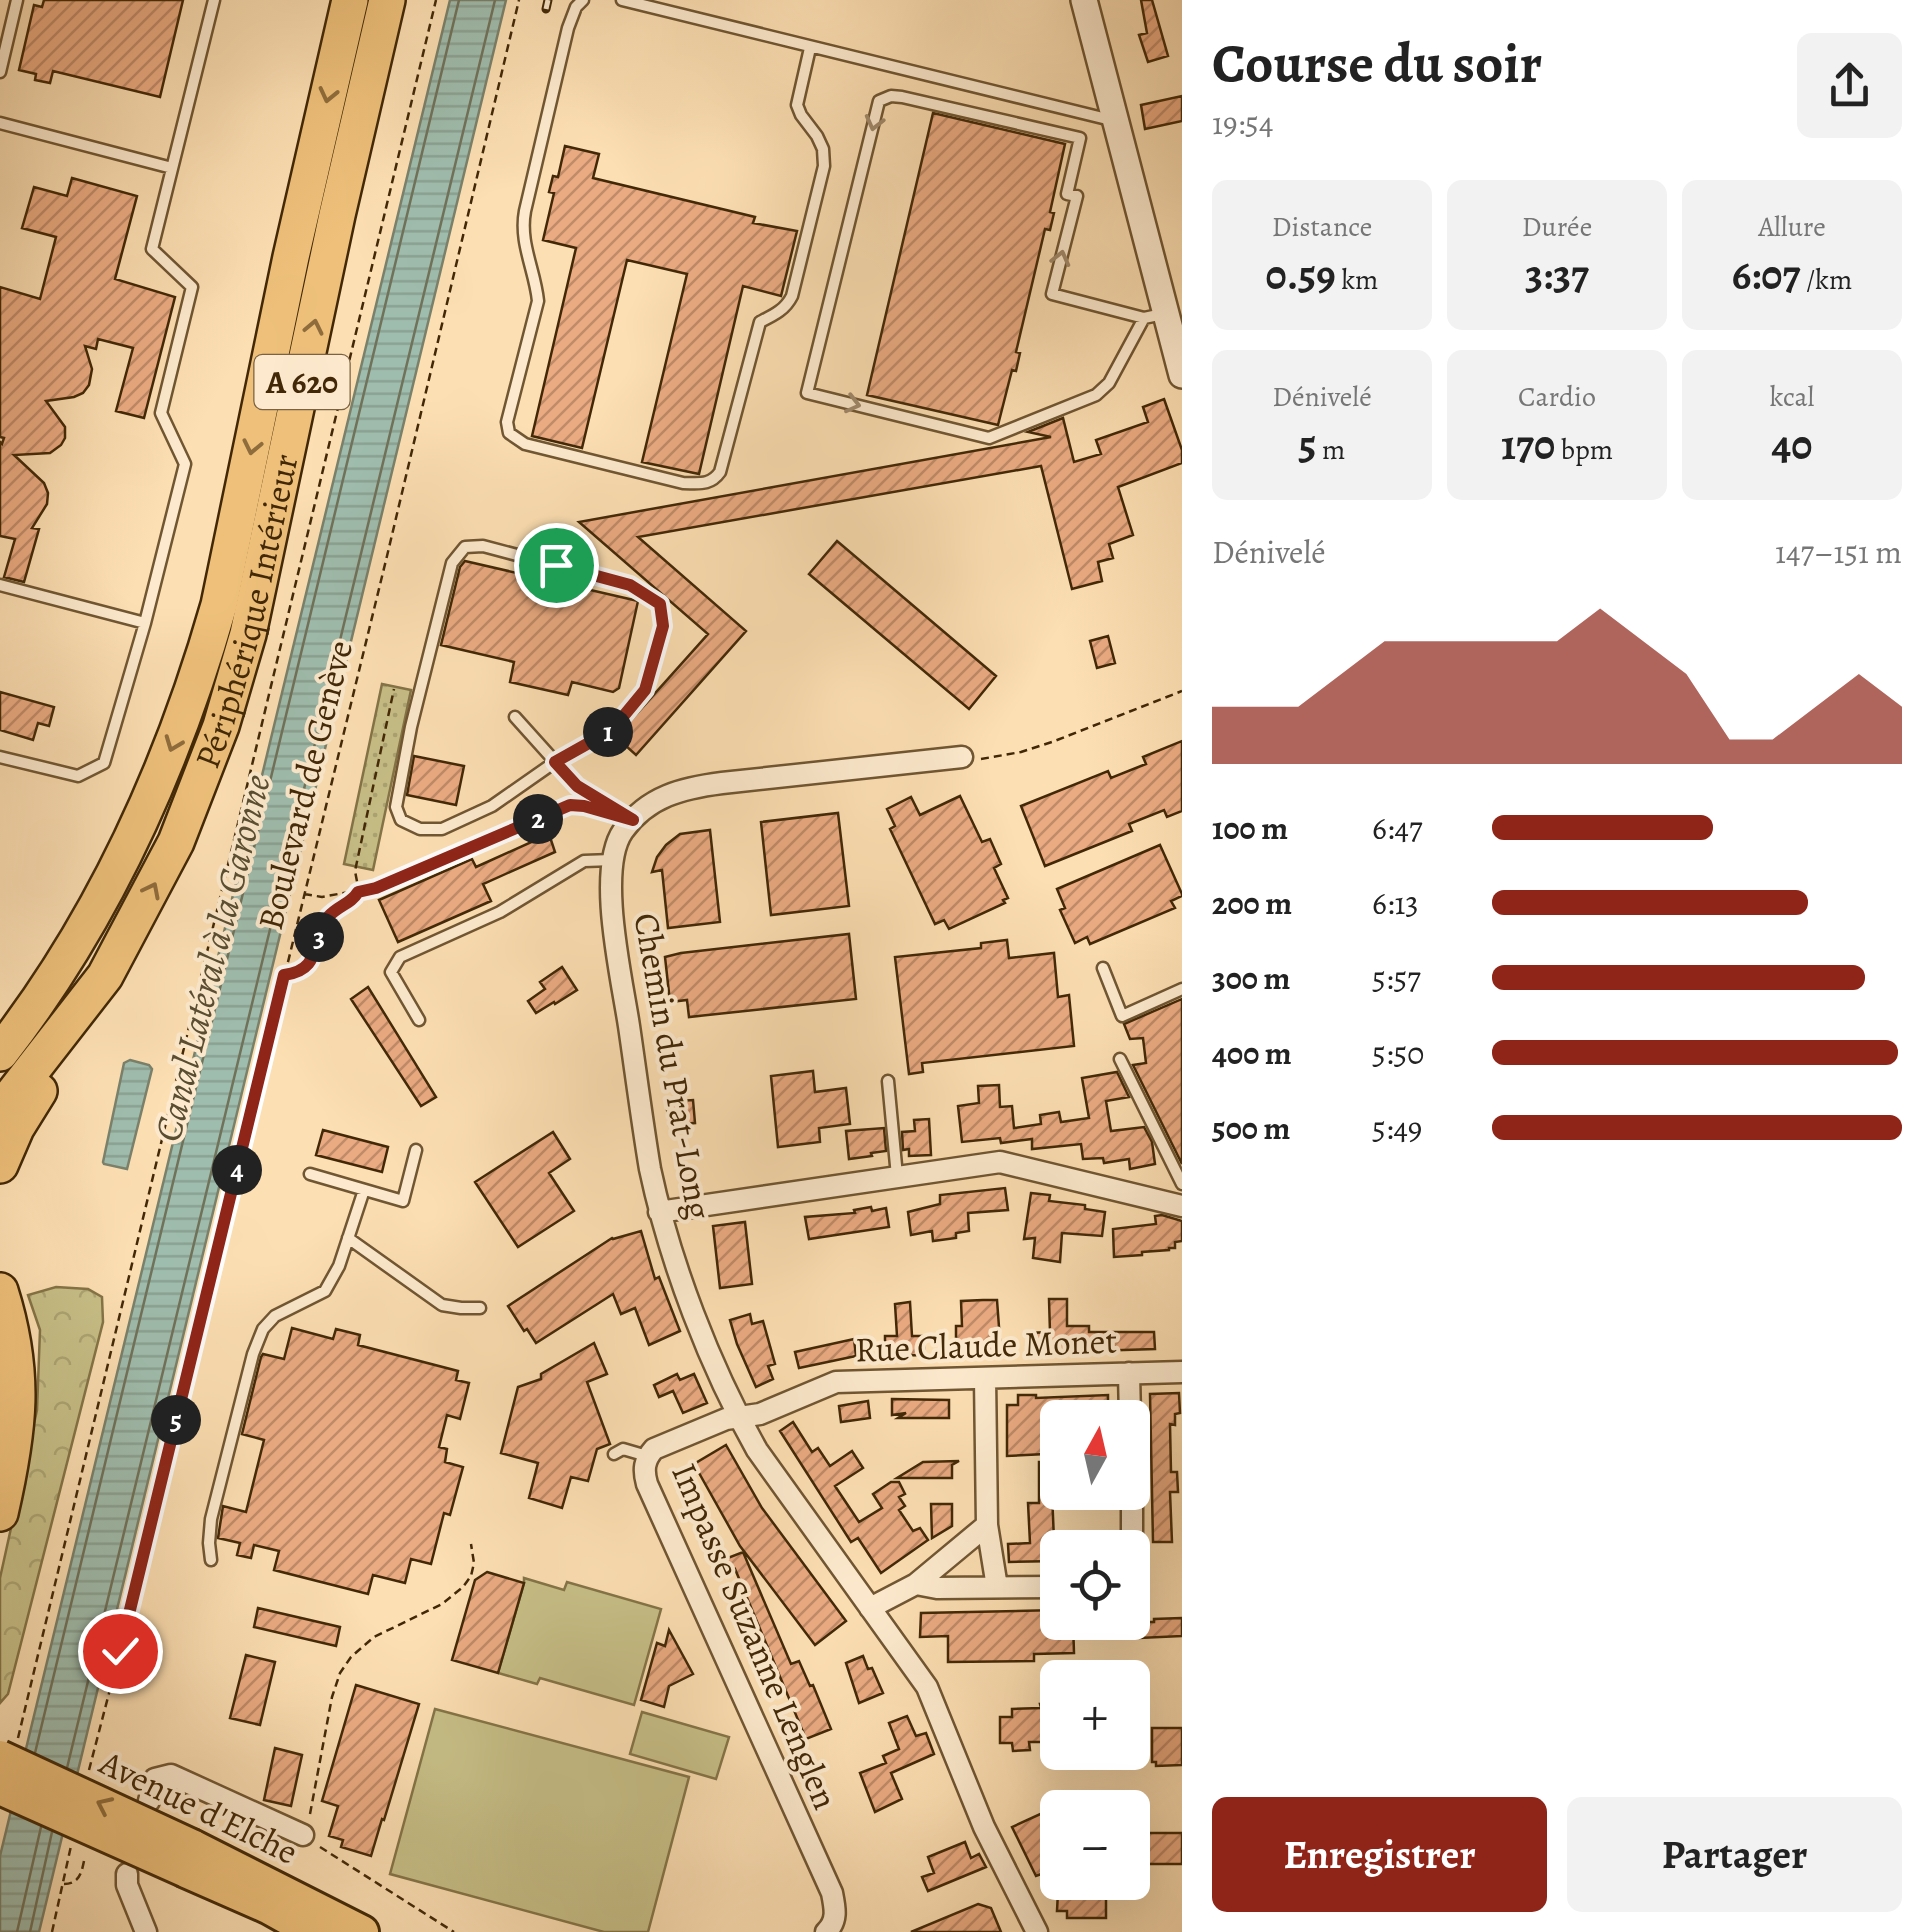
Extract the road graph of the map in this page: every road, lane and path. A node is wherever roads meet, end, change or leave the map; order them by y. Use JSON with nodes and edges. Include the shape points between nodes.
{"nodes":[{"id":1,"x":18,"y":0,"type":"edge"},
{"id":2,"x":214,"y":0,"type":"edge"},
{"id":3,"x":350,"y":0,"type":"edge"},
{"id":4,"x":387,"y":0,"type":"edge"},
{"id":5,"x":436,"y":0,"type":"edge"},
{"id":6,"x":519,"y":0,"type":"edge"},
{"id":7,"x":584,"y":0,"type":"edge"},
{"id":8,"x":622,"y":0,"type":"edge"},
{"id":9,"x":1084,"y":0,"type":"edge"},
{"id":10,"x":810,"y":48,"type":"junction"},
{"id":11,"x":0,"y":72,"type":"edge"},
{"id":12,"x":1117,"y":122,"type":"junction"},
{"id":13,"x":0,"y":123,"type":"edge"},
{"id":14,"x":172,"y":168,"type":"junction"},
{"id":15,"x":1156,"y":316,"type":"junction"},
{"id":16,"x":1182,"y":375,"type":"edge"},
{"id":17,"x":0,"y":585,"type":"edge"},
{"id":18,"x":145,"y":624,"type":"junction"},
{"id":19,"x":394,"y":689,"type":"dead end"},
{"id":20,"x":1182,"y":691,"type":"edge"},
{"id":21,"x":515,"y":717,"type":"dead end"},
{"id":22,"x":0,"y":757,"type":"edge"},
{"id":23,"x":962,"y":757,"type":"joint"},
{"id":24,"x":555,"y":762,"type":"junction"},
{"id":25,"x":584,"y":806,"type":"dead end"},
{"id":26,"x":633,"y":820,"type":"junction"},
{"id":27,"x":612,"y":860,"type":"junction"},
{"id":28,"x":358,"y":892,"type":"junction"},
{"id":29,"x":304,"y":894,"type":"junction"},
{"id":30,"x":1102,"y":968,"type":"dead end"},
{"id":31,"x":284,"y":975,"type":"junction"},
{"id":32,"x":105,"y":976,"type":"junction"},
{"id":33,"x":50,"y":981,"type":"junction"},
{"id":34,"x":1182,"y":990,"type":"edge"},
{"id":35,"x":0,"y":1019,"type":"edge"},
{"id":36,"x":419,"y":1020,"type":"dead end"},
{"id":37,"x":0,"y":1053,"type":"edge"},
{"id":38,"x":1120,"y":1060,"type":"dead end"},
{"id":39,"x":888,"y":1080,"type":"dead end"},
{"id":40,"x":0,"y":1111,"type":"edge"},
{"id":41,"x":416,"y":1150,"type":"dead end"},
{"id":42,"x":0,"y":1165,"type":"edge"},
{"id":43,"x":310,"y":1174,"type":"dead end"},
{"id":44,"x":898,"y":1178,"type":"junction"},
{"id":45,"x":1182,"y":1184,"type":"edge"},
{"id":46,"x":364,"y":1190,"type":"junction"},
{"id":47,"x":1182,"y":1206,"type":"edge"},
{"id":48,"x":659,"y":1212,"type":"junction"},
{"id":49,"x":348,"y":1238,"type":"junction"},
{"id":50,"x":0,"y":1291,"type":"edge"},
{"id":51,"x":480,"y":1308,"type":"dead end"},
{"id":52,"x":1182,"y":1372,"type":"edge"},
{"id":53,"x":1129,"y":1373,"type":"junction"},
{"id":54,"x":984,"y":1378,"type":"junction"},
{"id":55,"x":1130,"y":1400,"type":"edge"},
{"id":56,"x":739,"y":1418,"type":"junction"},
{"id":57,"x":614,"y":1454,"type":"dead end"},
{"id":58,"x":648,"y":1456,"type":"junction"},
{"id":59,"x":0,"y":1513,"type":"edge"},
{"id":60,"x":987,"y":1525,"type":"junction"},
{"id":61,"x":472,"y":1544,"type":"dead end"},
{"id":62,"x":212,"y":1560,"type":"dead end"},
{"id":63,"x":916,"y":1584,"type":"junction"},
{"id":64,"x":1040,"y":1587,"type":"edge"},
{"id":65,"x":997,"y":1588,"type":"junction"},
{"id":66,"x":870,"y":1608,"type":"junction"},
{"id":67,"x":9,"y":1746,"type":"edge"},
{"id":68,"x":86,"y":1779,"type":"dead end"},
{"id":69,"x":0,"y":1788,"type":"edge"},
{"id":70,"x":150,"y":1802,"type":"dead end"},
{"id":71,"x":302,"y":1835,"type":"junction"},
{"id":72,"x":72,"y":1843,"type":"dead end"},
{"id":73,"x":87,"y":1850,"type":"dead end"},
{"id":74,"x":190,"y":1859,"type":"junction"},
{"id":75,"x":127,"y":1874,"type":"dead end"},
{"id":76,"x":64,"y":1884,"type":"junction"},
{"id":77,"x":52,"y":1932,"type":"edge"},
{"id":78,"x":146,"y":1932,"type":"edge"},
{"id":79,"x":314,"y":1932,"type":"edge"},
{"id":80,"x":362,"y":1932,"type":"edge"},
{"id":81,"x":454,"y":1932,"type":"edge"},
{"id":82,"x":826,"y":1932,"type":"edge"},
{"id":83,"x":1038,"y":1932,"type":"edge"}],
"edges":[{"from":1,"to":11,"type":"lane"},
{"from":2,"to":14,"type":"lane"},
{"from":3,"to":33,"type":"highway","number":"A 620","one_way":true,"via":[[206,652],[141,820],[91,919]]},
{"from":32,"to":4,"type":"highway","name":"Périphérique Intérieur","number":"A 620","one_way":true,"via":[[176,842],[248,634]]},
{"from":5,"to":67,"type":"path"},
{"from":6,"to":29,"type":"path","name":"Boulevard de Genève"},
{"from":7,"to":10,"type":"lane","via":[[568,28],[524,212],[522,233],[538,301],[509,433],[525,444],[684,482],[704,484],[720,472],[760,322],[792,296],[824,166],[818,136],[797,105]]},
{"from":8,"to":10,"type":"lane"},
{"from":9,"to":12,"type":"street"},
{"from":10,"to":12,"type":"lane"},
{"from":12,"to":15,"type":"street"},
{"from":13,"to":14,"type":"lane"},
{"from":14,"to":18,"type":"lane","via":[[152,249],[192,287],[161,413],[185,464]]},
{"from":15,"to":15,"type":"lane","one_way":true,"via":[[1052,294],[1076,196],[1067,194],[1080,138],[891,96],[879,102],[807,392],[990,438],[1096,394]]},
{"from":15,"to":16,"type":"street"},
{"from":17,"to":18,"type":"lane"},
{"from":18,"to":22,"type":"lane","via":[[104,763],[78,776]]},
{"from":19,"to":28,"type":"path","via":[[355,871]]},
{"from":20,"to":23,"type":"path","via":[[1021,752]]},
{"from":21,"to":24,"type":"lane"},
{"from":23,"to":26,"type":"street","name":"Chemin du Prat-Long","via":[[688,788],[648,804]]},
{"from":24,"to":24,"type":"lane","via":[[612,730],[645,690],[663,626],[660,604],[630,585],[484,546],[465,548],[452,562],[411,727],[396,807],[401,820],[442,829],[492,806]]},
{"from":24,"to":26,"type":"lane","via":[[577,786]]},
{"from":25,"to":28,"type":"path","via":[[570,805]]},
{"from":26,"to":27,"type":"street","name":"Chemin du Prat-Long"},
{"from":27,"to":36,"type":"lane","via":[[584,862],[500,912],[400,957],[390,972]]},
{"from":27,"to":48,"type":"street","name":"Chemin du Prat-Long","via":[[612,909]]},
{"from":28,"to":29,"type":"path"},
{"from":28,"to":31,"type":"path","via":[[324,923],[309,964]]},
{"from":29,"to":31,"type":"path","name":"Boulevard de Genève"},
{"from":30,"to":34,"type":"lane","via":[[1122,1016]]},
{"from":31,"to":68,"type":"path","name":"Boulevard de Genève"},
{"from":32,"to":40,"type":"highway","name":"Périphérique Intérieur","number":"A 620"},
{"from":32,"to":42,"type":"highway","via":[[76,1042],[26,1112]]},
{"from":33,"to":35,"type":"highway"},
{"from":33,"to":37,"type":"highway","number":"A 620"},
{"from":38,"to":45,"type":"lane"},
{"from":39,"to":44,"type":"lane"},
{"from":41,"to":46,"type":"lane","via":[[403,1201]]},
{"from":43,"to":46,"type":"lane"},
{"from":44,"to":47,"type":"street","via":[[1000,1162]]},
{"from":44,"to":48,"type":"street"},
{"from":46,"to":49,"type":"lane"},
{"from":48,"to":56,"type":"street","name":"Chemin du Prat-Long"},
{"from":49,"to":51,"type":"lane","via":[[442,1305]]},
{"from":49,"to":62,"type":"lane","via":[[325,1291],[275,1316],[253,1354],[211,1519]]},
{"from":50,"to":59,"type":"highway","via":[[15,1348],[18,1404]]},
{"from":52,"to":53,"type":"street","name":"Rue Claude Monet"},
{"from":53,"to":54,"type":"street","name":"Rue Claude Monet"},
{"from":53,"to":55,"type":"street"},
{"from":54,"to":56,"type":"street","name":"Rue Claude Monet","via":[[836,1382]]},
{"from":54,"to":60,"type":"street"},
{"from":56,"to":58,"type":"street","name":"Impasse Suzanne Lenglen"},
{"from":56,"to":66,"type":"street","name":"Chemin du Prat-Long"},
{"from":57,"to":58,"type":"lane","via":[[624,1449]]},
{"from":58,"to":82,"type":"street","name":"Impasse Suzanne Lenglen","via":[[647,1484],[832,1894],[836,1912]]},
{"from":60,"to":63,"type":"street"},
{"from":60,"to":65,"type":"street"},
{"from":61,"to":71,"type":"path","via":[[474,1562],[463,1587],[374,1637],[340,1673]]},
{"from":63,"to":65,"type":"street"},
{"from":63,"to":66,"type":"street"},
{"from":64,"to":65,"type":"street"},
{"from":66,"to":83,"type":"street","name":"Chemin du Prat-Long","via":[[927,1687],[984,1827]]},
{"from":74,"to":67,"type":"highway","name":"Avenue d'Elche","one_way":true,"bridge":true},
{"from":69,"to":74,"type":"highway","name":"Avenue d'Elche","bridge":true},
{"from":70,"to":71,"type":"street","via":[[155,1779],[171,1775]]},
{"from":71,"to":81,"type":"path"},
{"from":72,"to":76,"type":"path"},
{"from":73,"to":76,"type":"path","via":[[79,1880]]},
{"from":74,"to":79,"type":"highway","name":"Avenue d'Elche"},
{"from":74,"to":80,"type":"highway","name":"Avenue d'Elche"},
{"from":75,"to":78,"type":"street"},
{"from":76,"to":77,"type":"path"}]}
